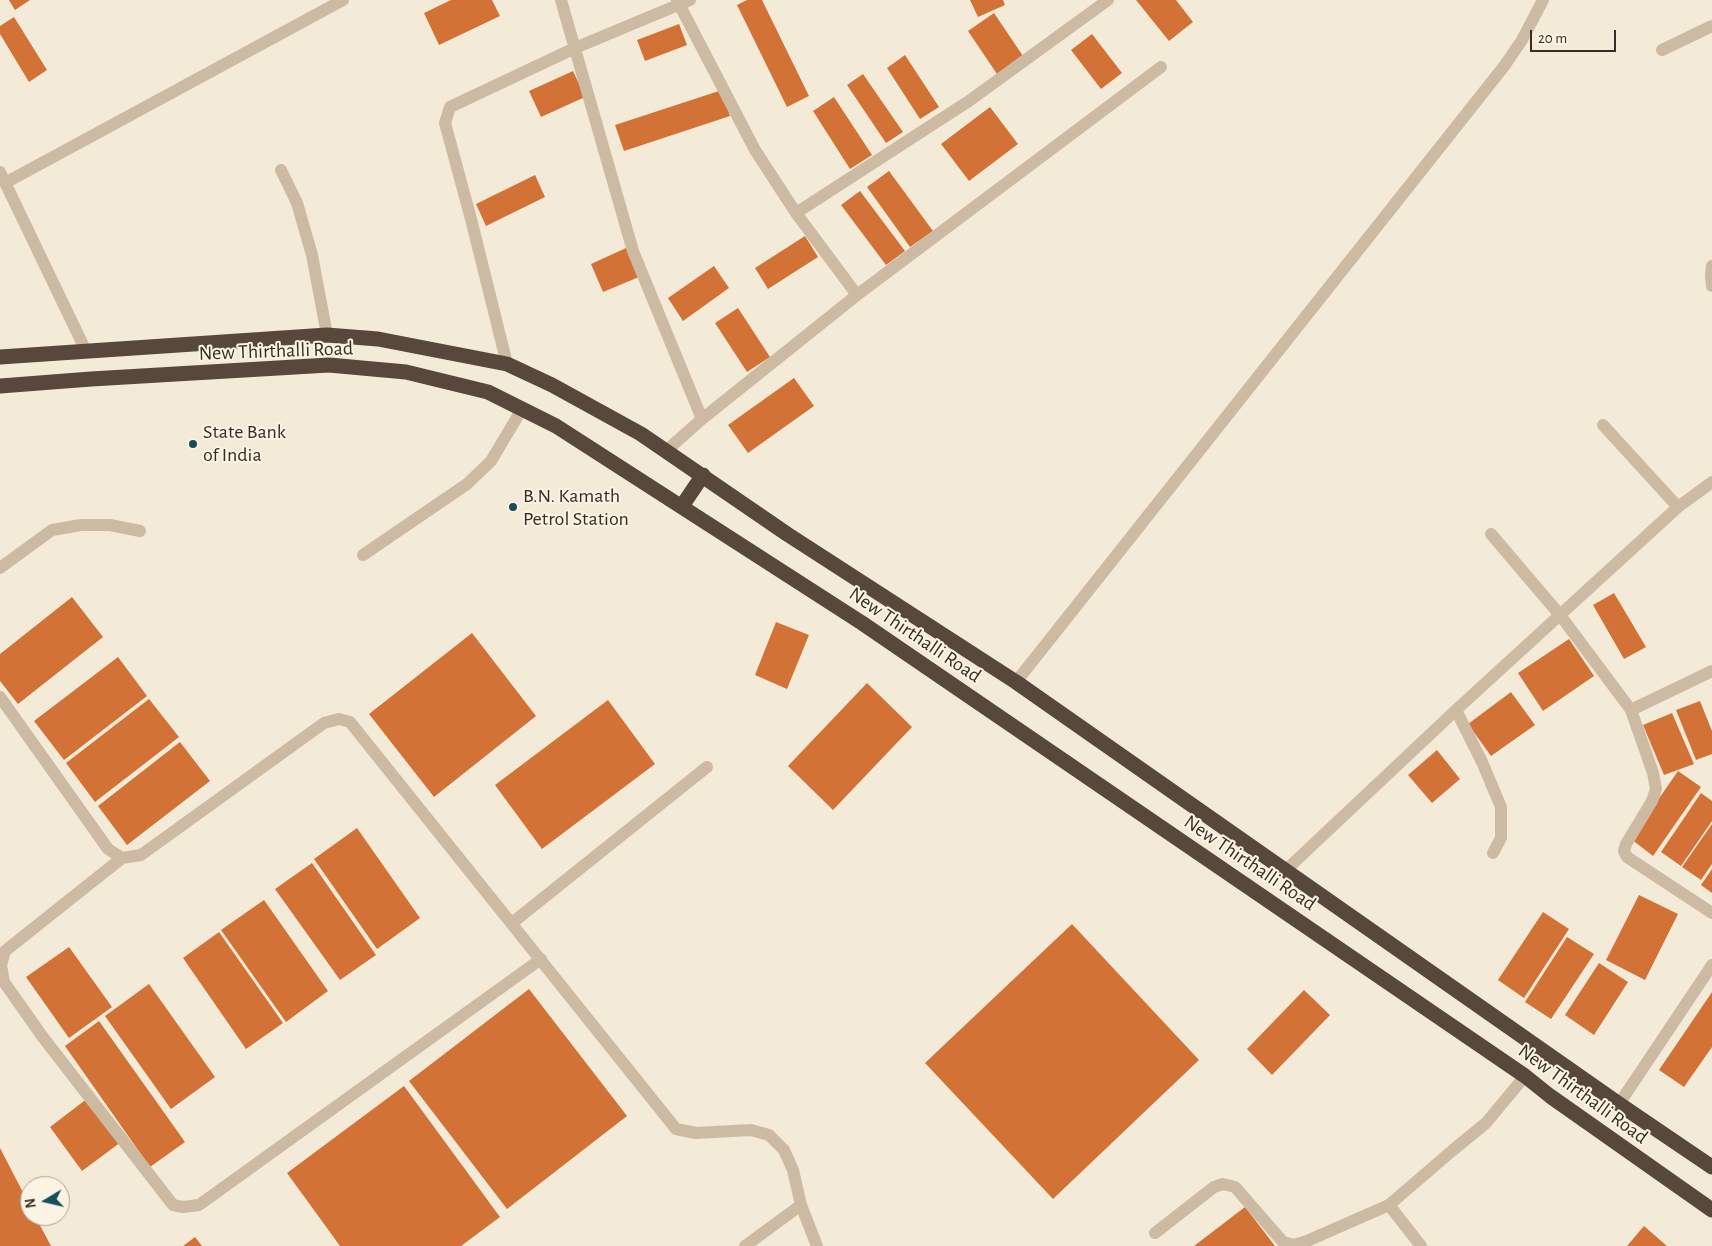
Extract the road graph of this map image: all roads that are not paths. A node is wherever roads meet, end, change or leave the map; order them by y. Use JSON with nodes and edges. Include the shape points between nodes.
{"nodes":[{"id":1,"x":343,"y":0,"type":"edge"},
{"id":2,"x":561,"y":0,"type":"edge"},
{"id":3,"x":1108,"y":0,"type":"edge"},
{"id":4,"x":1543,"y":0,"type":"edge"},
{"id":5,"x":682,"y":2,"type":"edge"},
{"id":6,"x":1712,"y":26,"type":"edge"},
{"id":7,"x":575,"y":48,"type":"junction"},
{"id":8,"x":1662,"y":50,"type":"dead end"},
{"id":9,"x":1161,"y":67,"type":"dead end"},
{"id":10,"x":281,"y":170,"type":"dead end"},
{"id":11,"x":3,"y":177,"type":"edge"},
{"id":12,"x":796,"y":213,"type":"junction"},
{"id":13,"x":1712,"y":266,"type":"edge"},
{"id":14,"x":1712,"y":286,"type":"edge"},
{"id":15,"x":857,"y":294,"type":"junction"},
{"id":16,"x":327,"y":335,"type":"junction"},
{"id":17,"x":86,"y":351,"type":"junction"},
{"id":18,"x":0,"y":357,"type":"edge"},
{"id":19,"x":507,"y":364,"type":"junction"},
{"id":20,"x":0,"y":386,"type":"edge"},
{"id":21,"x":522,"y":409,"type":"junction"},
{"id":22,"x":702,"y":419,"type":"junction"},
{"id":23,"x":1603,"y":425,"type":"dead end"},
{"id":24,"x":667,"y":450,"type":"junction"},
{"id":25,"x":703,"y":475,"type":"junction"},
{"id":26,"x":1712,"y":482,"type":"edge"},
{"id":27,"x":682,"y":506,"type":"junction"},
{"id":28,"x":1678,"y":507,"type":"junction"},
{"id":29,"x":140,"y":531,"type":"dead end"},
{"id":30,"x":1491,"y":534,"type":"dead end"},
{"id":31,"x":363,"y":555,"type":"dead end"},
{"id":32,"x":0,"y":568,"type":"edge"},
{"id":33,"x":1560,"y":614,"type":"junction"},
{"id":34,"x":1712,"y":671,"type":"edge"},
{"id":35,"x":1016,"y":682,"type":"junction"},
{"id":36,"x":0,"y":697,"type":"edge"},
{"id":37,"x":1456,"y":710,"type":"junction"},
{"id":38,"x":1631,"y":710,"type":"junction"},
{"id":39,"x":707,"y":767,"type":"dead end"},
{"id":40,"x":1493,"y":853,"type":"dead end"},
{"id":41,"x":122,"y":858,"type":"junction"},
{"id":42,"x":1286,"y":870,"type":"junction"},
{"id":43,"x":1712,"y":913,"type":"edge"},
{"id":44,"x":512,"y":923,"type":"junction"},
{"id":45,"x":541,"y":959,"type":"junction"},
{"id":46,"x":1712,"y":965,"type":"edge"},
{"id":47,"x":1525,"y":1076,"type":"junction"},
{"id":48,"x":1619,"y":1104,"type":"junction"},
{"id":49,"x":1712,"y":1167,"type":"edge"},
{"id":50,"x":801,"y":1205,"type":"junction"},
{"id":51,"x":1389,"y":1205,"type":"junction"},
{"id":52,"x":1712,"y":1210,"type":"edge"},
{"id":53,"x":1155,"y":1233,"type":"dead end"},
{"id":54,"x":745,"y":1246,"type":"edge"},
{"id":55,"x":817,"y":1246,"type":"edge"},
{"id":56,"x":1421,"y":1246,"type":"edge"}],
"edges":[{"from":1,"to":11,"type":"street"},
{"from":2,"to":7,"type":"street"},
{"from":3,"to":12,"type":"street","via":[[969,101]]},
{"from":4,"to":35,"type":"street","via":[[1506,65]]},
{"from":5,"to":7,"type":"street"},
{"from":5,"to":12,"type":"street","via":[[755,150]]},
{"from":6,"to":8,"type":"street"},
{"from":7,"to":19,"type":"street","via":[[450,107],[445,122]]},
{"from":7,"to":22,"type":"street","via":[[633,251]]},
{"from":9,"to":15,"type":"street"},
{"from":10,"to":16,"type":"street","via":[[297,203],[312,255]]},
{"from":11,"to":17,"type":"street"},
{"from":12,"to":15,"type":"street"},
{"from":13,"to":14,"type":"street"},
{"from":15,"to":22,"type":"street"},
{"from":16,"to":17,"type":"highway"},
{"from":16,"to":19,"type":"highway","via":[[378,339]]},
{"from":17,"to":18,"type":"highway"},
{"from":19,"to":24,"type":"highway","via":[[552,385]]},
{"from":20,"to":21,"type":"highway","name":"New Thirthalli Road","via":[[329,365],[406,372],[488,392]]},
{"from":21,"to":27,"type":"highway","name":"New Thirthalli Road","via":[[556,426]]},
{"from":21,"to":31,"type":"street","via":[[491,461],[467,484]]},
{"from":22,"to":24,"type":"street"},
{"from":23,"to":28,"type":"street"},
{"from":24,"to":25,"type":"highway"},
{"from":25,"to":27,"type":"highway"},
{"from":25,"to":35,"type":"highway","via":[[787,534]]},
{"from":26,"to":28,"type":"street"},
{"from":27,"to":47,"type":"highway","name":"New Thirthalli Road","via":[[862,623]]},
{"from":28,"to":33,"type":"street"},
{"from":29,"to":32,"type":"street","via":[[110,524],[52,530]]},
{"from":30,"to":33,"type":"street"},
{"from":33,"to":37,"type":"street"},
{"from":33,"to":38,"type":"street"},
{"from":34,"to":38,"type":"street"},
{"from":35,"to":42,"type":"highway"},
{"from":36,"to":41,"type":"street","via":[[108,849]]},
{"from":37,"to":40,"type":"street","via":[[1501,807],[1501,838]]},
{"from":37,"to":42,"type":"street"},
{"from":38,"to":43,"type":"street","via":[[1656,789],[1624,851],[1627,857]]},
{"from":39,"to":44,"type":"street"},
{"from":41,"to":44,"type":"street","via":[[141,855],[324,723],[340,719],[350,722]]},
{"from":41,"to":45,"type":"street","via":[[5,951],[1,965],[4,982],[42,1036],[173,1205],[199,1205]]},
{"from":42,"to":48,"type":"highway"},
{"from":44,"to":45,"type":"street"},
{"from":45,"to":50,"type":"street","via":[[676,1129],[696,1133],[751,1130],[769,1134],[784,1150],[793,1170]]},
{"from":46,"to":48,"type":"street"},
{"from":47,"to":51,"type":"street","via":[[1486,1123]]},
{"from":47,"to":52,"type":"highway","name":"New Thirthalli Road"},
{"from":48,"to":49,"type":"highway"},
{"from":50,"to":54,"type":"street"},
{"from":50,"to":55,"type":"street"},
{"from":51,"to":53,"type":"street","via":[[1294,1245],[1284,1242],[1234,1187],[1223,1184],[1214,1187]]},
{"from":51,"to":56,"type":"street"}]}
